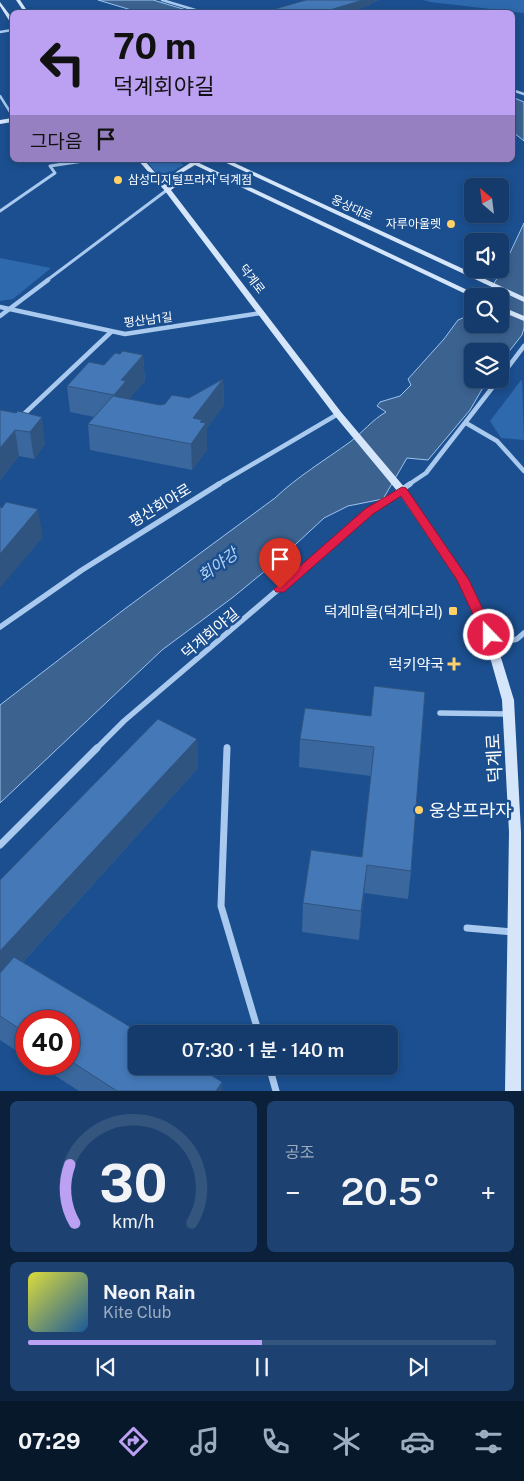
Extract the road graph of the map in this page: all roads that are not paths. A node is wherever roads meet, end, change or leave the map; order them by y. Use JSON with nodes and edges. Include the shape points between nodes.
{"nodes":[{"id":1,"x":162,"y":0,"type":"edge"},
{"id":2,"x":0,"y":3,"type":"edge"},
{"id":3,"x":195,"y":10,"type":"edge"},
{"id":4,"x":10,"y":18,"type":"edge"},
{"id":5,"x":0,"y":96,"type":"edge"},
{"id":6,"x":10,"y":111,"type":"edge"},
{"id":7,"x":47,"y":162,"type":"edge"},
{"id":8,"x":77,"y":162,"type":"edge"},
{"id":9,"x":143,"y":162,"type":"edge"},
{"id":10,"x":197,"y":162,"type":"edge"},
{"id":11,"x":227,"y":162,"type":"edge"},
{"id":12,"x":50,"y":166,"type":"junction"},
{"id":13,"x":225,"y":178,"type":"junction"},
{"id":14,"x":166,"y":190,"type":"junction"},
{"id":15,"x":0,"y":211,"type":"edge"},
{"id":16,"x":464,"y":290,"type":"edge"},
{"id":17,"x":524,"y":300,"type":"edge"},
{"id":18,"x":0,"y":307,"type":"edge"},
{"id":19,"x":9,"y":309,"type":"junction"},
{"id":20,"x":509,"y":312,"type":"edge"},
{"id":21,"x":261,"y":313,"type":"junction"},
{"id":22,"x":0,"y":316,"type":"edge"},
{"id":23,"x":524,"y":319,"type":"edge"},
{"id":24,"x":111,"y":332,"type":"junction"},
{"id":25,"x":524,"y":346,"type":"edge"},
{"id":26,"x":509,"y":366,"type":"edge"},
{"id":27,"x":492,"y":388,"type":"edge"},
{"id":28,"x":16,"y":416,"type":"edge"},
{"id":29,"x":341,"y":418,"type":"junction"},
{"id":30,"x":466,"y":423,"type":"junction"},
{"id":31,"x":523,"y":468,"type":"edge"},
{"id":32,"x":399,"y":486,"type":"junction"},
{"id":33,"x":0,"y":626,"type":"edge"},
{"id":34,"x":524,"y":633,"type":"edge"},
{"id":35,"x":517,"y":639,"type":"junction"},
{"id":36,"x":524,"y":640,"type":"edge"},
{"id":37,"x":492,"y":645,"type":"junction"},
{"id":38,"x":440,"y":713,"type":"dead end"},
{"id":39,"x":509,"y":714,"type":"junction"},
{"id":40,"x":227,"y":746,"type":"dead end"},
{"id":41,"x":0,"y":845,"type":"edge"},
{"id":42,"x":467,"y":928,"type":"dead end"},
{"id":43,"x":516,"y":932,"type":"junction"},
{"id":44,"x":256,"y":1025,"type":"edge"},
{"id":45,"x":272,"y":1075,"type":"edge"},
{"id":46,"x":276,"y":1091,"type":"edge"},
{"id":47,"x":513,"y":1091,"type":"edge"}],
"edges":[{"from":1,"to":3,"type":"street"},
{"from":2,"to":4,"type":"street"},
{"from":5,"to":6,"type":"street"},
{"from":7,"to":12,"type":"street"},
{"from":8,"to":12,"type":"street"},
{"from":9,"to":14,"type":"street","name":"덕계로"},
{"from":10,"to":13,"type":"street"},
{"from":10,"to":14,"type":"street","via":[[178,173]]},
{"from":11,"to":17,"type":"street","name":"웅상대로"},
{"from":12,"to":15,"type":"street","via":[[55,173]]},
{"from":13,"to":14,"type":"street","via":[[195,178]]},
{"from":13,"to":16,"type":"street"},
{"from":14,"to":19,"type":"street"},
{"from":14,"to":21,"type":"street","name":"덕계로"},
{"from":18,"to":19,"type":"street","name":"평산남1길"},
{"from":19,"to":22,"type":"street"},
{"from":19,"to":24,"type":"street","name":"평산남1길"},
{"from":20,"to":23,"type":"street"},
{"from":21,"to":24,"type":"street","name":"평산남1길","via":[[125,334]]},
{"from":21,"to":29,"type":"street","name":"덕계로"},
{"from":24,"to":28,"type":"street","via":[[24,414]]},
{"from":25,"to":26,"type":"street","name":"덕계회야길"},
{"from":27,"to":30,"type":"street","name":"덕계회야길"},
{"from":29,"to":32,"type":"street","name":"덕계로"},
{"from":29,"to":33,"type":"street","name":"평산회야로","via":[[124,540]]},
{"from":30,"to":31,"type":"street","via":[[497,441]]},
{"from":30,"to":32,"type":"street","name":"덕계회야길","via":[[426,473]]},
{"from":32,"to":37,"type":"street","name":"덕계로","via":[[463,580],[486,625]]},
{"from":32,"to":41,"type":"street","name":"덕계회야길","via":[[124,721]]},
{"from":34,"to":35,"type":"street"},
{"from":35,"to":36,"type":"street"},
{"from":35,"to":37,"type":"street"},
{"from":37,"to":39,"type":"street","name":"덕계로"},
{"from":38,"to":39,"type":"street"},
{"from":39,"to":43,"type":"street","name":"덕계로"},
{"from":40,"to":44,"type":"street","via":[[221,906]]},
{"from":42,"to":43,"type":"street"},
{"from":43,"to":47,"type":"street","name":"덕계로"},
{"from":45,"to":46,"type":"street"}]}
